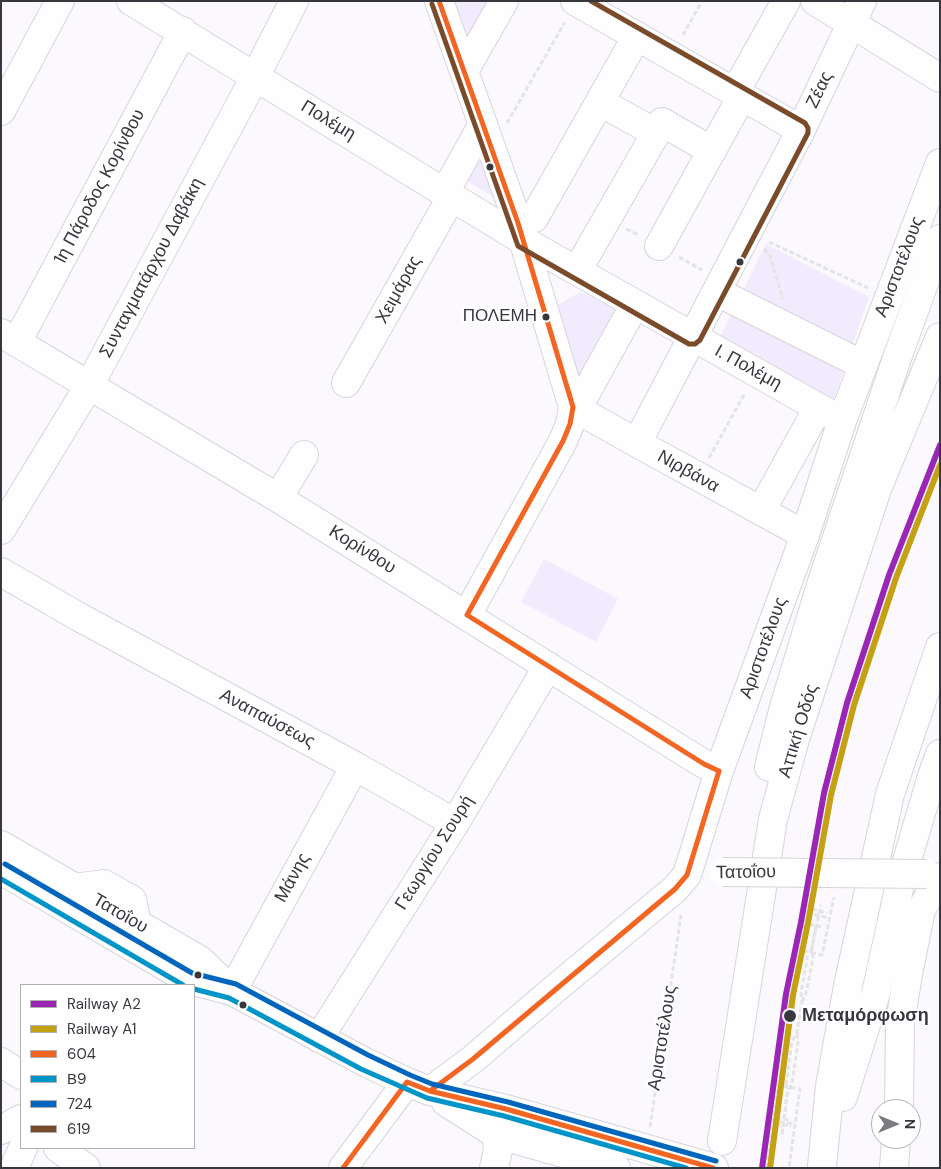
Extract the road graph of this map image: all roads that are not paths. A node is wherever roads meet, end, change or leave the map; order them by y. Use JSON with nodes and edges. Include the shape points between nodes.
{"nodes":[{"id":1,"x":60,"y":1,"type":"edge"},
{"id":2,"x":294,"y":1,"type":"edge"},
{"id":3,"x":439,"y":1,"type":"edge"},
{"id":4,"x":504,"y":1,"type":"edge"},
{"id":5,"x":786,"y":1,"type":"edge"},
{"id":6,"x":816,"y":1,"type":"edge"},
{"id":7,"x":576,"y":2,"type":"edge"},
{"id":8,"x":147,"y":5,"type":"edge"},
{"id":9,"x":616,"y":11,"type":"edge"},
{"id":10,"x":857,"y":12,"type":"edge"},
{"id":11,"x":183,"y":32,"type":"junction"},
{"id":12,"x":637,"y":36,"type":"junction"},
{"id":13,"x":464,"y":71,"type":"junction"},
{"id":14,"x":255,"y":77,"type":"junction"},
{"id":15,"x":940,"y":78,"type":"edge"},
{"id":16,"x":739,"y":94,"type":"junction"},
{"id":17,"x":600,"y":102,"type":"junction"},
{"id":18,"x":1,"y":111,"type":"edge"},
{"id":19,"x":483,"y":124,"type":"junction"},
{"id":20,"x":801,"y":130,"type":"junction"},
{"id":21,"x":656,"y":133,"type":"junction"},
{"id":22,"x":712,"y":150,"type":"junction"},
{"id":23,"x":940,"y":162,"type":"edge"},
{"id":24,"x":448,"y":194,"type":"junction"},
{"id":25,"x":521,"y":232,"type":"junction"},
{"id":26,"x":940,"y":238,"type":"edge"},
{"id":27,"x":659,"y":246,"type":"dead end"},
{"id":28,"x":578,"y":271,"type":"junction"},
{"id":29,"x":717,"y":292,"type":"junction"},
{"id":30,"x":635,"y":304,"type":"junction"},
{"id":31,"x":9,"y":337,"type":"edge"},
{"id":32,"x":693,"y":337,"type":"junction"},
{"id":33,"x":940,"y":337,"type":"edge"},
{"id":34,"x":863,"y":365,"type":"junction"},
{"id":35,"x":346,"y":383,"type":"dead end"},
{"id":36,"x":90,"y":384,"type":"junction"},
{"id":37,"x":575,"y":408,"type":"junction"},
{"id":38,"x":818,"y":408,"type":"junction"},
{"id":39,"x":842,"y":421,"type":"junction"},
{"id":40,"x":637,"y":443,"type":"junction"},
{"id":41,"x":304,"y":455,"type":"dead end"},
{"id":42,"x":278,"y":498,"type":"junction"},
{"id":43,"x":761,"y":511,"type":"junction"},
{"id":44,"x":1,"y":530,"type":"edge"},
{"id":45,"x":805,"y":535,"type":"junction"},
{"id":46,"x":1,"y":572,"type":"edge"},
{"id":47,"x":468,"y":615,"type":"junction"},
{"id":48,"x":940,"y":648,"type":"edge"},
{"id":49,"x":548,"y":666,"type":"junction"},
{"id":50,"x":940,"y":754,"type":"edge"},
{"id":51,"x":355,"y":766,"type":"junction"},
{"id":52,"x":719,"y":771,"type":"junction"},
{"id":53,"x":455,"y":823,"type":"junction"},
{"id":54,"x":1,"y":845,"type":"edge"},
{"id":55,"x":1,"y":870,"type":"edge"},
{"id":56,"x":687,"y":875,"type":"junction"},
{"id":57,"x":936,"y":880,"type":"edge"},
{"id":58,"x":750,"y":972,"type":"junction"},
{"id":59,"x":232,"y":991,"type":"junction"},
{"id":60,"x":319,"y":1038,"type":"junction"},
{"id":61,"x":1,"y":1062,"type":"edge"},
{"id":62,"x":20,"y":1074,"type":"edge"},
{"id":63,"x":419,"y":1086,"type":"junction"},
{"id":64,"x":899,"y":1099,"type":"edge"},
{"id":65,"x":20,"y":1120,"type":"edge"},
{"id":66,"x":1,"y":1130,"type":"edge"},
{"id":67,"x":496,"y":1134,"type":"junction"},
{"id":68,"x":722,"y":1141,"type":"dead end"},
{"id":69,"x":23,"y":1149,"type":"edge"},
{"id":70,"x":59,"y":1149,"type":"edge"},
{"id":71,"x":895,"y":1149,"type":"edge"},
{"id":72,"x":566,"y":1163,"type":"edge"},
{"id":73,"x":14,"y":1168,"type":"edge"},
{"id":74,"x":86,"y":1168,"type":"edge"},
{"id":75,"x":343,"y":1168,"type":"edge"},
{"id":76,"x":494,"y":1168,"type":"edge"},
{"id":77,"x":616,"y":1168,"type":"edge"},
{"id":78,"x":714,"y":1168,"type":"edge"},
{"id":79,"x":894,"y":1168,"type":"edge"}],
"edges":[{"from":1,"to":18,"type":"main road"},
{"from":2,"to":14,"type":"main road","name":"Συνταγματάρχου Δαβάκη"},
{"from":3,"to":13,"type":"main road"},
{"from":4,"to":13,"type":"main road"},
{"from":5,"to":16,"type":"main road"},
{"from":6,"to":10,"type":"main road"},
{"from":7,"to":9,"type":"main road"},
{"from":8,"to":11,"type":"main road","name":"Πολέμη"},
{"from":9,"to":12,"type":"main road"},
{"from":10,"to":15,"type":"main road"},
{"from":10,"to":20,"type":"main road","name":"Ζέας"},
{"from":11,"to":14,"type":"main road","name":"Πολέμη"},
{"from":11,"to":31,"type":"main road","name":"1η Πάροδος Κορίνθου"},
{"from":12,"to":16,"type":"main road"},
{"from":12,"to":17,"type":"main road"},
{"from":13,"to":19,"type":"main road"},
{"from":14,"to":24,"type":"main road","name":"Πολέμη"},
{"from":14,"to":36,"type":"main road","name":"Συνταγματάρχου Δαβάκη"},
{"from":16,"to":20,"type":"main road"},
{"from":16,"to":22,"type":"main road"},
{"from":17,"to":21,"type":"main road"},
{"from":17,"to":25,"type":"main road","via":[[534,218]]},
{"from":19,"to":24,"type":"main road","name":"Χειμάρας"},
{"from":19,"to":25,"type":"main road"},
{"from":20,"to":29,"type":"main road","name":"Ζέας"},
{"from":21,"to":22,"type":"main road","via":[[662,122]]},
{"from":21,"to":28,"type":"main road"},
{"from":22,"to":27,"type":"main road"},
{"from":23,"to":34,"type":"main road","name":"Αριστοτέλους"},
{"from":24,"to":25,"type":"main road","name":"Πολέμη"},
{"from":24,"to":35,"type":"main road","name":"Χειμάρας"},
{"from":25,"to":28,"type":"main road","name":"Ι. Πολέμη"},
{"from":25,"to":37,"type":"main road"},
{"from":26,"to":58,"type":"main road","via":[[821,585],[784,707],[755,838]]},
{"from":28,"to":30,"type":"main road","name":"Ι. Πολέμη"},
{"from":29,"to":32,"type":"main road","name":"Ζέας"},
{"from":29,"to":34,"type":"main road"},
{"from":30,"to":32,"type":"main road","name":"Ι. Πολέμη"},
{"from":30,"to":37,"type":"main road"},
{"from":31,"to":36,"type":"main road","name":"Κορίνθου"},
{"from":32,"to":38,"type":"main road","name":"Ι. Πολέμη"},
{"from":32,"to":40,"type":"main road","name":"Ζέας"},
{"from":33,"to":58,"type":"main road","name":"Αττική Οδός","via":[[877,489],[795,740],[773,819]]},
{"from":34,"to":39,"type":"main road","name":"Αριστοτέλους"},
{"from":36,"to":42,"type":"main road","name":"Κορίνθου"},
{"from":36,"to":44,"type":"main road","name":"Συνταγματάρχου Δαβάκη"},
{"from":37,"to":40,"type":"main road","name":"Νιρβάνα"},
{"from":37,"to":47,"type":"main road","via":[[563,441]]},
{"from":38,"to":39,"type":"main road","name":"Ι. Πολέμη"},
{"from":38,"to":43,"type":"main road"},
{"from":39,"to":45,"type":"main road","name":"Αριστοτέλους"},
{"from":40,"to":43,"type":"main road","name":"Νιρβάνα"},
{"from":41,"to":42,"type":"main road"},
{"from":42,"to":47,"type":"main road","name":"Κορίνθου"},
{"from":43,"to":45,"type":"main road","name":"Νιρβάνα"},
{"from":45,"to":52,"type":"main road","name":"Αριστοτέλους"},
{"from":46,"to":51,"type":"main road","name":"Αναπαύσεως"},
{"from":47,"to":49,"type":"main road","name":"Κορίνθου"},
{"from":48,"to":50,"type":"main road","via":[[890,794],[848,986],[830,1086],[822,1166],[876,993],[900,884]]},
{"from":49,"to":52,"type":"main road","name":"Κορίνθου"},
{"from":49,"to":53,"type":"main road","name":"Γεωργίου Σουρή"},
{"from":51,"to":53,"type":"main road","name":"Αναπαύσεως"},
{"from":51,"to":59,"type":"main road","name":"Μάνης"},
{"from":52,"to":56,"type":"main road","name":"Αριστοτέλους"},
{"from":53,"to":60,"type":"main road","name":"Γεωργίου Σουρή"},
{"from":54,"to":59,"type":"main road","name":"Τατοΐου","via":[[200,960]]},
{"from":55,"to":59,"type":"main road","name":"Τατοΐου","via":[[189,980]]},
{"from":56,"to":57,"type":"main road","name":"Τατοΐου","bridge":true,"via":[[723,872]]},
{"from":56,"to":63,"type":"main road","via":[[676,889],[473,1059]]},
{"from":57,"to":64,"type":"main road","via":[[921,910],[900,1022]]},
{"from":58,"to":68,"type":"main road","name":"Αττική Οδός"},
{"from":59,"to":60,"type":"main road","name":"Τατοΐου"},
{"from":60,"to":63,"type":"main road","name":"Τατοΐου"},
{"from":61,"to":62,"type":"main road"},
{"from":63,"to":67,"type":"main road"},
{"from":63,"to":75,"type":"main road"},
{"from":63,"to":78,"type":"main road"},
{"from":65,"to":66,"type":"main road"},
{"from":67,"to":72,"type":"main road"},
{"from":67,"to":76,"type":"main road","via":[[498,1150]]},
{"from":69,"to":73,"type":"main road"},
{"from":70,"to":74,"type":"main road"},
{"from":71,"to":79,"type":"main road"},
{"from":72,"to":77,"type":"main road"}]}
